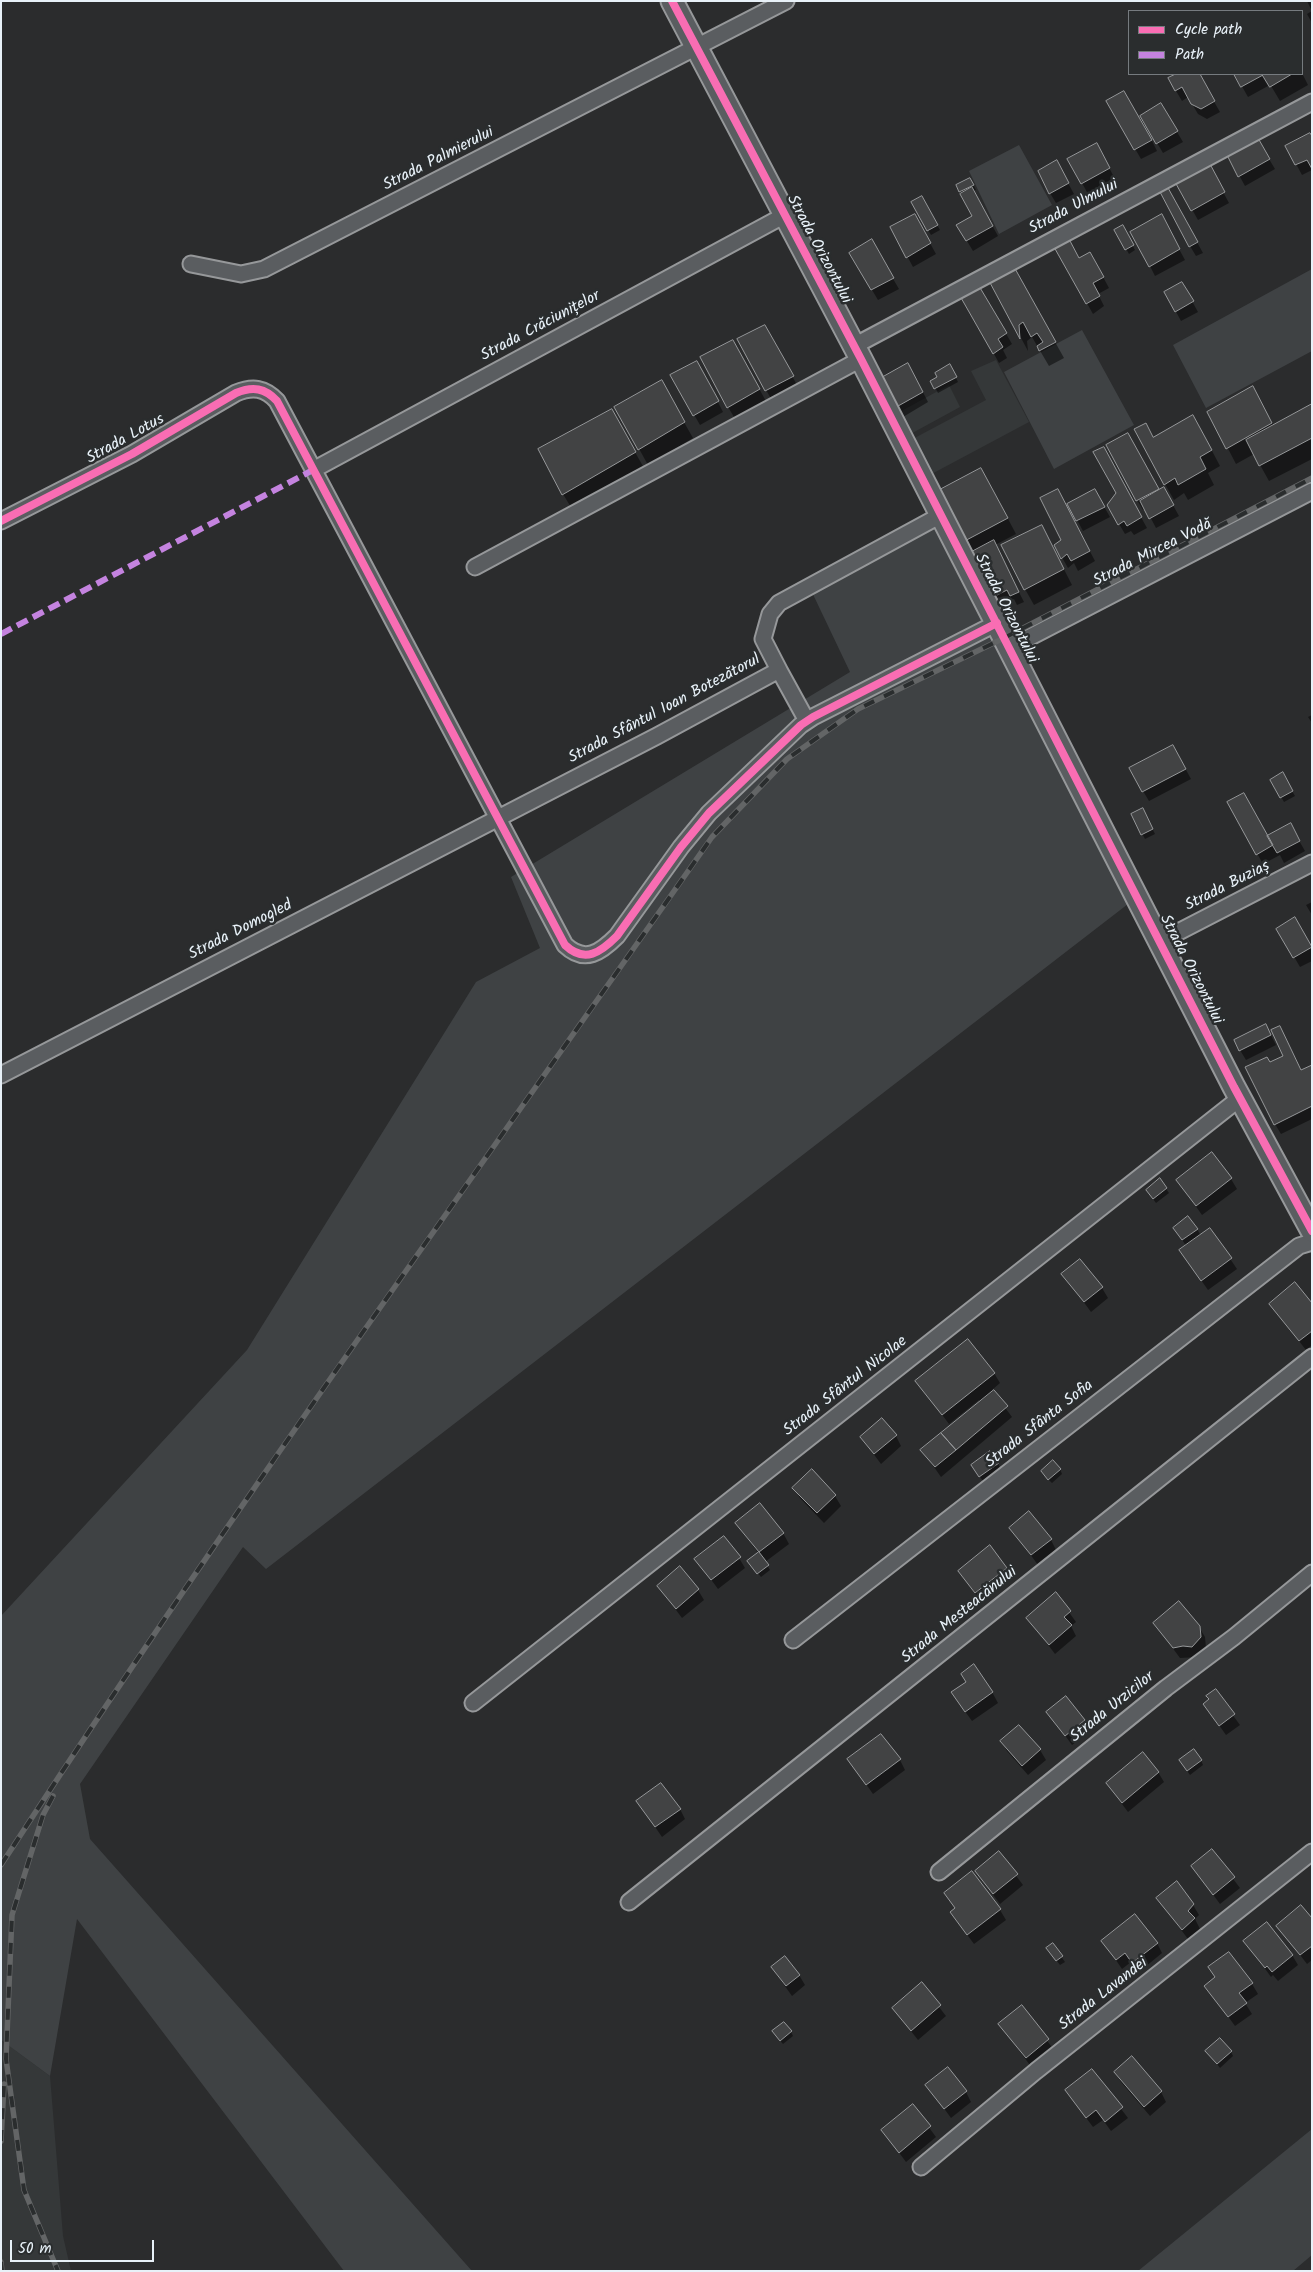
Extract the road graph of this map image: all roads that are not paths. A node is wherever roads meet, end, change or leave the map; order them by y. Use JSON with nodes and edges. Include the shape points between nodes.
{"nodes":[{"id":1,"x":672,"y":1,"type":"edge"},
{"id":2,"x":786,"y":1,"type":"edge"},
{"id":3,"x":697,"y":49,"type":"junction"},
{"id":4,"x":1312,"y":102,"type":"edge"},
{"id":5,"x":785,"y":215,"type":"junction"},
{"id":6,"x":191,"y":264,"type":"dead end"},
{"id":7,"x":857,"y":352,"type":"junction"},
{"id":8,"x":313,"y":470,"type":"junction"},
{"id":9,"x":1312,"y":491,"type":"edge"},
{"id":10,"x":941,"y":515,"type":"junction"},
{"id":11,"x":1,"y":520,"type":"edge"},
{"id":12,"x":475,"y":567,"type":"dead end"},
{"id":13,"x":997,"y":624,"type":"junction"},
{"id":14,"x":1009,"y":648,"type":"junction"},
{"id":15,"x":779,"y":670,"type":"junction"},
{"id":16,"x":807,"y":721,"type":"junction"},
{"id":17,"x":498,"y":818,"type":"junction"},
{"id":18,"x":1312,"y":863,"type":"edge"},
{"id":19,"x":1160,"y":942,"type":"junction"},
{"id":20,"x":1,"y":1075,"type":"edge"},
{"id":21,"x":1240,"y":1098,"type":"junction"},
{"id":22,"x":1312,"y":1231,"type":"edge"},
{"id":23,"x":1312,"y":1242,"type":"edge"},
{"id":24,"x":1312,"y":1357,"type":"edge"},
{"id":25,"x":1312,"y":1573,"type":"edge"},
{"id":26,"x":793,"y":1640,"type":"dead end"},
{"id":27,"x":473,"y":1703,"type":"dead end"},
{"id":28,"x":1312,"y":1852,"type":"edge"},
{"id":29,"x":939,"y":1872,"type":"dead end"},
{"id":30,"x":629,"y":1902,"type":"dead end"},
{"id":31,"x":921,"y":2167,"type":"dead end"}],
"edges":[{"from":1,"to":3,"type":"street","name":"Strada Orizontului"},
{"from":2,"to":3,"type":"street","name":"Strada Palmierului"},
{"from":3,"to":5,"type":"street","name":"Strada Orizontului"},
{"from":3,"to":6,"type":"street","name":"Strada Palmierului","via":[[264,269],[241,274]]},
{"from":4,"to":7,"type":"street","name":"Strada Ulmului"},
{"from":5,"to":7,"type":"street","name":"Strada Orizontului"},
{"from":5,"to":8,"type":"street","name":"Strada Crăciunițelor"},
{"from":7,"to":10,"type":"street","name":"Strada Orizontului"},
{"from":7,"to":12,"type":"street","name":"Strada Ulmului"},
{"from":8,"to":11,"type":"street","name":"Strada Lotus","via":[[277,401],[264,391],[247,389],[132,454]]},
{"from":8,"to":17,"type":"street"},
{"from":9,"to":14,"type":"street","name":"Strada Mircea Vodă"},
{"from":10,"to":13,"type":"street","name":"Strada Orizontului"},
{"from":10,"to":15,"type":"street","name":"Strada Sfântul Ioan Botezătorul","via":[[779,603],[770,614],[763,639]]},
{"from":13,"to":14,"type":"street","name":"Strada Orizontului"},
{"from":13,"to":16,"type":"street"},
{"from":14,"to":19,"type":"street","name":"Strada Orizontului"},
{"from":15,"to":16,"type":"street"},
{"from":15,"to":17,"type":"street","name":"Strada Sfântul Ioan Botezătorul"},
{"from":16,"to":17,"type":"street","via":[[709,813],[617,936],[596,952],[585,955],[573,952],[565,945]]},
{"from":17,"to":20,"type":"street","name":"Strada Domogled"},
{"from":18,"to":19,"type":"street","name":"Strada Buziaș"},
{"from":19,"to":21,"type":"street","name":"Strada Orizontului"},
{"from":21,"to":22,"type":"street","name":"Strada Orizontului"},
{"from":21,"to":27,"type":"street","name":"Strada Sfântul Nicolae"},
{"from":23,"to":26,"type":"street","name":"Strada Sfânta Sofia","via":[[1299,1246]]},
{"from":24,"to":30,"type":"street","name":"Strada Mesteacănului"},
{"from":25,"to":29,"type":"street","name":"Strada Urzicilor"},
{"from":28,"to":31,"type":"street","name":"Strada Lavandei","via":[[1036,2071]]}]}
